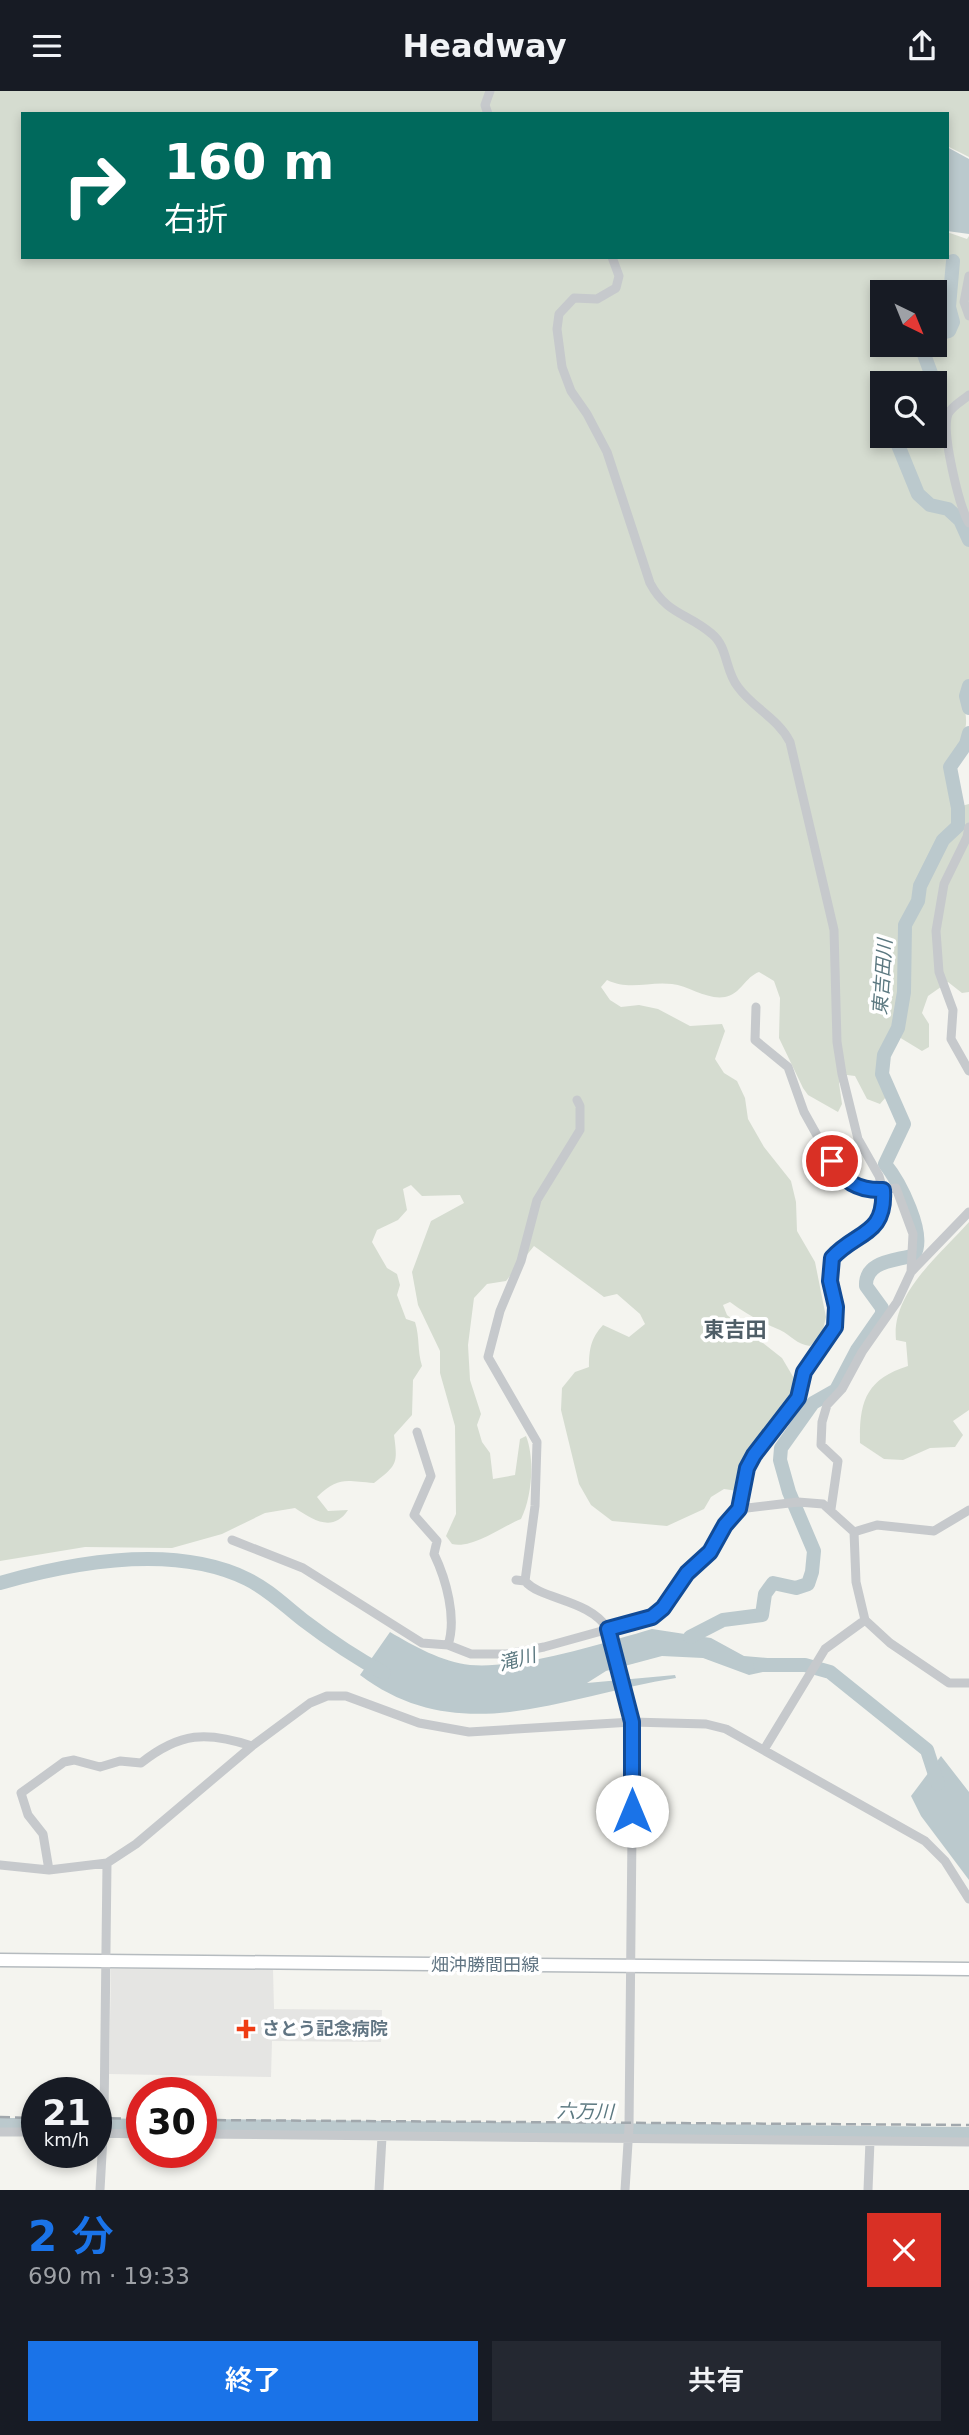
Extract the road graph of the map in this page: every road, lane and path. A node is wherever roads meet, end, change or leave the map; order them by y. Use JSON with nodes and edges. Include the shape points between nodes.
{"nodes":[{"id":1,"x":490,"y":91,"type":"edge"},
{"id":2,"x":487,"y":112,"type":"edge"},
{"id":3,"x":613,"y":259,"type":"edge"},
{"id":4,"x":969,"y":276,"type":"edge"},
{"id":5,"x":969,"y":316,"type":"edge"},
{"id":6,"x":969,"y":395,"type":"edge"},
{"id":7,"x":969,"y":523,"type":"edge"},
{"id":8,"x":969,"y":827,"type":"edge"},
{"id":9,"x":756,"y":1007,"type":"dead end"},
{"id":10,"x":969,"y":1071,"type":"edge"},
{"id":11,"x":577,"y":1100,"type":"dead end"},
{"id":12,"x":883,"y":1190,"type":"junction"},
{"id":13,"x":969,"y":1212,"type":"edge"},
{"id":14,"x":911,"y":1272,"type":"junction"},
{"id":15,"x":417,"y":1433,"type":"dead end"},
{"id":16,"x":739,"y":1509,"type":"junction"},
{"id":17,"x":831,"y":1509,"type":"junction"},
{"id":18,"x":969,"y":1510,"type":"edge"},
{"id":19,"x":854,"y":1532,"type":"junction"},
{"id":20,"x":232,"y":1540,"type":"dead end"},
{"id":21,"x":866,"y":1620,"type":"junction"},
{"id":22,"x":608,"y":1629,"type":"junction"},
{"id":23,"x":448,"y":1645,"type":"junction"},
{"id":24,"x":969,"y":1683,"type":"edge"},
{"id":25,"x":632,"y":1722,"type":"junction"},
{"id":26,"x":252,"y":1746,"type":"junction"},
{"id":27,"x":765,"y":1748,"type":"junction"},
{"id":28,"x":107,"y":1863,"type":"junction"},
{"id":29,"x":0,"y":1865,"type":"edge"},
{"id":30,"x":49,"y":1870,"type":"junction"},
{"id":31,"x":969,"y":1899,"type":"edge"},
{"id":32,"x":0,"y":1960,"type":"edge"},
{"id":33,"x":105,"y":1961,"type":"junction"},
{"id":34,"x":630,"y":1966,"type":"junction"},
{"id":35,"x":969,"y":1969,"type":"edge"},
{"id":36,"x":104,"y":2077,"type":"edge"},
{"id":37,"x":0,"y":2132,"type":"edge"},
{"id":38,"x":21,"y":2132,"type":"edge"},
{"id":39,"x":217,"y":2134,"type":"edge"},
{"id":40,"x":382,"y":2137,"type":"junction"},
{"id":41,"x":628,"y":2138,"type":"junction"},
{"id":42,"x":870,"y":2140,"type":"junction"},
{"id":43,"x":969,"y":2142,"type":"edge"},
{"id":44,"x":100,"y":2168,"type":"edge"},
{"id":45,"x":100,"y":2190,"type":"edge"},
{"id":46,"x":379,"y":2190,"type":"edge"},
{"id":47,"x":625,"y":2190,"type":"edge"},
{"id":48,"x":868,"y":2190,"type":"edge"}],
"edges":[{"from":1,"to":2,"type":"street"},
{"from":3,"to":12,"type":"street","via":[[619,276],[616,288],[597,299],[574,298],[559,314],[565,380],[607,452],[657,597],[712,633],[737,687],[784,730],[790,742],[834,930],[842,1073],[858,1139]]},
{"from":4,"to":5,"type":"street","via":[[964,292]]},
{"from":6,"to":7,"type":"street","via":[[953,407],[947,423],[957,497]]},
{"from":8,"to":10,"type":"street","via":[[944,884],[936,931],[939,972],[953,1010],[951,1039]]},
{"from":9,"to":12,"type":"street","via":[[755,1040],[788,1067],[804,1112],[838,1173],[867,1191]]},
{"from":11,"to":22,"type":"street","via":[[580,1131],[537,1200],[488,1357],[537,1442],[535,1506],[521,1581],[590,1612]]},
{"from":12,"to":14,"type":"street","via":[[892,1186],[900,1195],[913,1234]]},
{"from":12,"to":16,"type":"street","via":[[877,1223],[832,1258],[835,1327],[804,1372],[798,1398],[747,1468]]},
{"from":13,"to":14,"type":"street"},
{"from":14,"to":17,"type":"street","via":[[897,1302],[827,1405],[821,1445],[838,1461]]},
{"from":15,"to":23,"type":"street","via":[[431,1476],[414,1515],[437,1541],[435,1554],[448,1595]]},
{"from":16,"to":17,"type":"street","via":[[794,1502]]},
{"from":16,"to":22,"type":"street","via":[[663,1608],[652,1617]]},
{"from":17,"to":19,"type":"street"},
{"from":18,"to":19,"type":"street","via":[[934,1531],[877,1525]]},
{"from":19,"to":21,"type":"street","via":[[856,1582]]},
{"from":20,"to":23,"type":"street","via":[[303,1569],[422,1643]]},
{"from":21,"to":24,"type":"street","via":[[890,1643],[949,1683]]},
{"from":21,"to":27,"type":"street","via":[[825,1650]]},
{"from":22,"to":23,"type":"street","via":[[507,1654],[471,1654]]},
{"from":22,"to":25,"type":"street"},
{"from":25,"to":26,"type":"street","via":[[470,1732],[419,1723],[346,1696],[327,1696],[310,1703]]},
{"from":25,"to":27,"type":"street","via":[[706,1724]]},
{"from":25,"to":34,"type":"street"},
{"from":26,"to":28,"type":"street","via":[[136,1845]]},
{"from":26,"to":30,"type":"street","via":[[199,1735],[162,1747],[141,1763],[120,1761],[100,1767],[64,1762],[21,1793],[28,1815],[43,1834]]},
{"from":27,"to":31,"type":"street","via":[[925,1841],[945,1861]]},
{"from":28,"to":30,"type":"street"},
{"from":28,"to":33,"type":"street"},
{"from":29,"to":30,"type":"street"},
{"from":32,"to":33,"type":"main road","name":"畑沖勝間田線"},
{"from":33,"to":34,"type":"main road","name":"畑沖勝間田線"},
{"from":33,"to":36,"type":"street"},
{"from":34,"to":35,"type":"main road","name":"畑沖勝間田線"},
{"from":34,"to":41,"type":"street"},
{"from":37,"to":38,"type":"street"},
{"from":39,"to":40,"type":"street"},
{"from":40,"to":41,"type":"street"},
{"from":40,"to":46,"type":"street"},
{"from":41,"to":42,"type":"street"},
{"from":41,"to":47,"type":"street"},
{"from":42,"to":43,"type":"street"},
{"from":42,"to":48,"type":"street"},
{"from":44,"to":45,"type":"street"}]}
